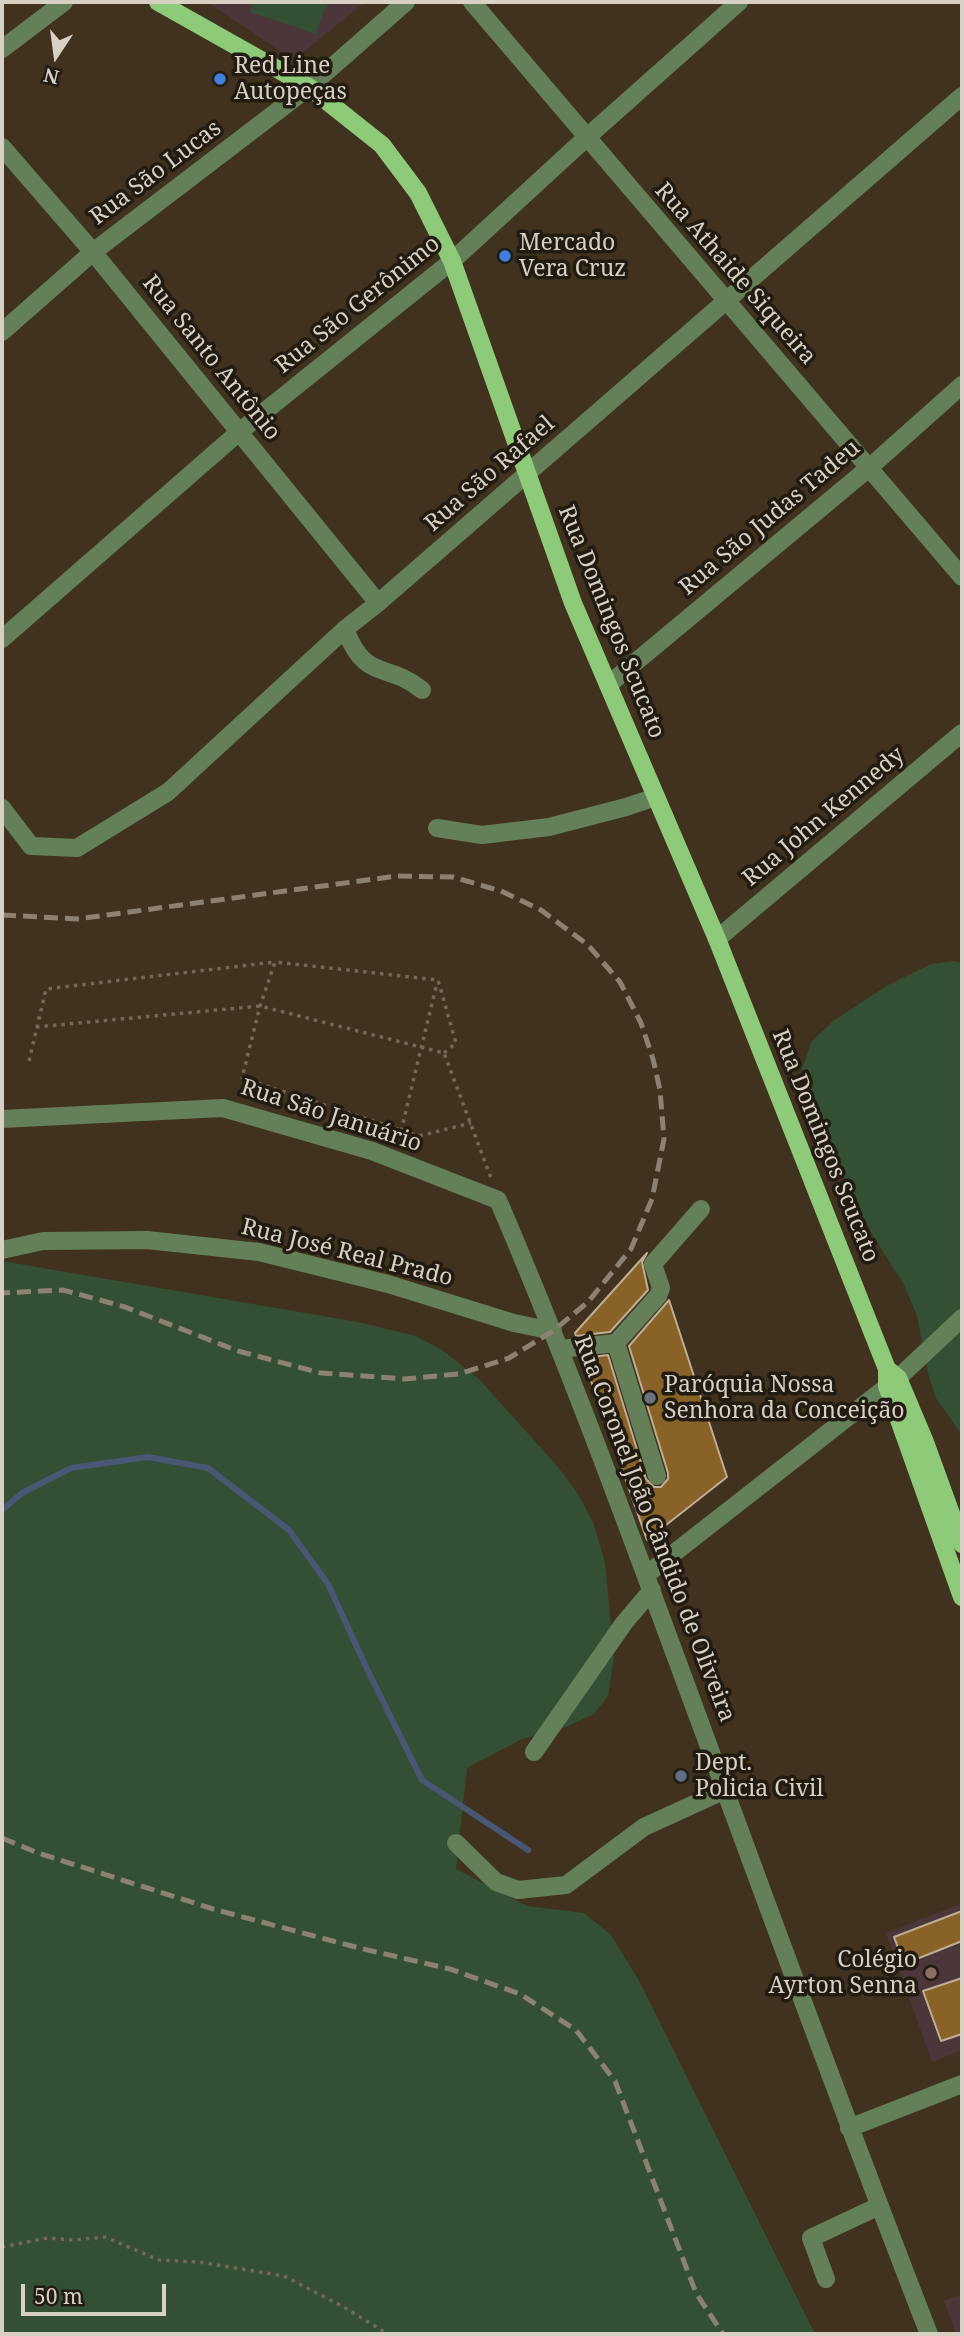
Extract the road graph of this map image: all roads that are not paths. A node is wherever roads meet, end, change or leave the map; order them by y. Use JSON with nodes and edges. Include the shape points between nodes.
{"nodes":[{"id":1,"x":64,"y":2,"type":"edge"},
{"id":2,"x":158,"y":2,"type":"edge"},
{"id":3,"x":406,"y":2,"type":"edge"},
{"id":4,"x":472,"y":2,"type":"edge"},
{"id":5,"x":739,"y":2,"type":"edge"},
{"id":6,"x":2,"y":49,"type":"edge"},
{"id":7,"x":309,"y":87,"type":"junction"},
{"id":8,"x":962,"y":96,"type":"edge"},
{"id":9,"x":586,"y":138,"type":"junction"},
{"id":10,"x":2,"y":147,"type":"edge"},
{"id":11,"x":93,"y":251,"type":"junction"},
{"id":12,"x":452,"y":261,"type":"junction"},
{"id":13,"x":725,"y":301,"type":"junction"},
{"id":14,"x":2,"y":332,"type":"edge"},
{"id":15,"x":962,"y":385,"type":"edge"},
{"id":16,"x":239,"y":432,"type":"junction"},
{"id":17,"x":870,"y":467,"type":"junction"},
{"id":18,"x":528,"y":474,"type":"junction"},
{"id":19,"x":962,"y":577,"type":"edge"},
{"id":20,"x":378,"y":603,"type":"junction"},
{"id":21,"x":345,"y":629,"type":"junction"},
{"id":22,"x":2,"y":639,"type":"edge"},
{"id":23,"x":607,"y":685,"type":"junction"},
{"id":24,"x":422,"y":690,"type":"dead end"},
{"id":25,"x":962,"y":733,"type":"edge"},
{"id":26,"x":656,"y":797,"type":"junction"},
{"id":27,"x":2,"y":808,"type":"edge"},
{"id":28,"x":437,"y":828,"type":"dead end"},
{"id":29,"x":717,"y":939,"type":"junction"},
{"id":30,"x":2,"y":1119,"type":"edge"},
{"id":31,"x":701,"y":1209,"type":"dead end"},
{"id":32,"x":2,"y":1250,"type":"edge"},
{"id":33,"x":962,"y":1318,"type":"edge"},
{"id":34,"x":553,"y":1331,"type":"junction"},
{"id":35,"x":617,"y":1343,"type":"junction"},
{"id":36,"x":560,"y":1349,"type":"junction"},
{"id":37,"x":891,"y":1377,"type":"junction"},
{"id":38,"x":657,"y":1476,"type":"dead end"},
{"id":39,"x":962,"y":1544,"type":"edge"},
{"id":40,"x":649,"y":1582,"type":"junction"},
{"id":41,"x":962,"y":1597,"type":"edge"},
{"id":42,"x":534,"y":1752,"type":"dead end"},
{"id":43,"x":725,"y":1790,"type":"junction"},
{"id":44,"x":456,"y":1843,"type":"dead end"},
{"id":45,"x":962,"y":2084,"type":"edge"},
{"id":46,"x":849,"y":2129,"type":"junction"},
{"id":47,"x":879,"y":2206,"type":"junction"},
{"id":48,"x":826,"y":2278,"type":"dead end"},
{"id":49,"x":929,"y":2334,"type":"edge"}],
"edges":[{"from":1,"to":6,"type":"street"},
{"from":2,"to":7,"type":"main road","name":"Rua Domingos Scucato"},
{"from":3,"to":7,"type":"street","name":"Rua São Lucas"},
{"from":4,"to":9,"type":"street","name":"Rua Athaide Siqueira"},
{"from":5,"to":9,"type":"street","name":"Rua São Gerônimo"},
{"from":7,"to":11,"type":"street","name":"Rua São Lucas"},
{"from":7,"to":12,"type":"main road","name":"Rua Domingos Scucato","via":[[382,145],[418,194]]},
{"from":8,"to":13,"type":"street","name":"Rua São Rafael"},
{"from":9,"to":12,"type":"street","name":"Rua São Gerônimo"},
{"from":9,"to":13,"type":"street","name":"Rua Athaide Siqueira"},
{"from":10,"to":11,"type":"street","name":"Rua Santo Antônio"},
{"from":11,"to":14,"type":"street","name":"Rua São Lucas"},
{"from":11,"to":16,"type":"street","name":"Rua Santo Antônio"},
{"from":12,"to":16,"type":"street","name":"Rua São Gerônimo"},
{"from":12,"to":18,"type":"main road","name":"Rua Domingos Scucato"},
{"from":13,"to":17,"type":"street","name":"Rua Athaide Siqueira"},
{"from":13,"to":18,"type":"street","name":"Rua São Rafael"},
{"from":15,"to":17,"type":"street","name":"Rua São Judas Tadeu"},
{"from":16,"to":20,"type":"street","name":"Rua Santo Antônio"},
{"from":16,"to":22,"type":"street","name":"Rua São Gerônimo"},
{"from":17,"to":19,"type":"street","name":"Rua Athaide Siqueira"},
{"from":17,"to":23,"type":"street","name":"Rua São Judas Tadeu"},
{"from":18,"to":20,"type":"street","name":"Rua São Rafael"},
{"from":18,"to":23,"type":"main road","name":"Rua Domingos Scucato"},
{"from":20,"to":21,"type":"street","name":"Rua São Rafael"},
{"from":21,"to":24,"type":"street","via":[[353,649],[368,666]]},
{"from":21,"to":27,"type":"street","name":"Rua São Rafael","via":[[169,792],[78,848],[31,846]]},
{"from":23,"to":26,"type":"main road","name":"Rua Domingos Scucato"},
{"from":25,"to":29,"type":"street","name":"Rua John Kennedy"},
{"from":26,"to":28,"type":"street","via":[[549,827],[482,835]]},
{"from":26,"to":29,"type":"main road","name":"Rua Domingos Scucato"},
{"from":29,"to":37,"type":"main road","name":"Rua Domingos Scucato"},
{"from":30,"to":34,"type":"street","name":"Rua São Januário","via":[[223,1108],[372,1151],[498,1200]]},
{"from":31,"to":35,"type":"street","via":[[653,1264],[661,1288],[658,1296]]},
{"from":32,"to":34,"type":"street","name":"Rua José Real Prado","via":[[43,1241],[147,1240],[259,1252]]},
{"from":33,"to":37,"type":"street"},
{"from":34,"to":36,"type":"street","name":"Rua Coronel João Cândido de Oliveira"},
{"from":35,"to":36,"type":"street"},
{"from":35,"to":38,"type":"street"},
{"from":36,"to":40,"type":"street","name":"Rua Coronel João Cândido de Oliveira"},
{"from":37,"to":39,"type":"main road","name":"Rua Domingos Scucato","via":[[925,1442]]},
{"from":37,"to":40,"type":"street"},
{"from":37,"to":41,"type":"main road","name":"Rua Domingos Scucato"},
{"from":40,"to":42,"type":"street"},
{"from":40,"to":43,"type":"street","name":"Rua Coronel João Cândido de Oliveira"},
{"from":43,"to":44,"type":"street","via":[[645,1827],[566,1885],[518,1890],[496,1882]]},
{"from":43,"to":46,"type":"street","name":"Rua Coronel João Cândido de Oliveira"},
{"from":45,"to":46,"type":"street"},
{"from":46,"to":47,"type":"street","name":"Rua Coronel João Cândido de Oliveira"},
{"from":47,"to":48,"type":"street","via":[[811,2238]]},
{"from":47,"to":49,"type":"street","name":"Rua Coronel João Cândido de Oliveira"}]}
